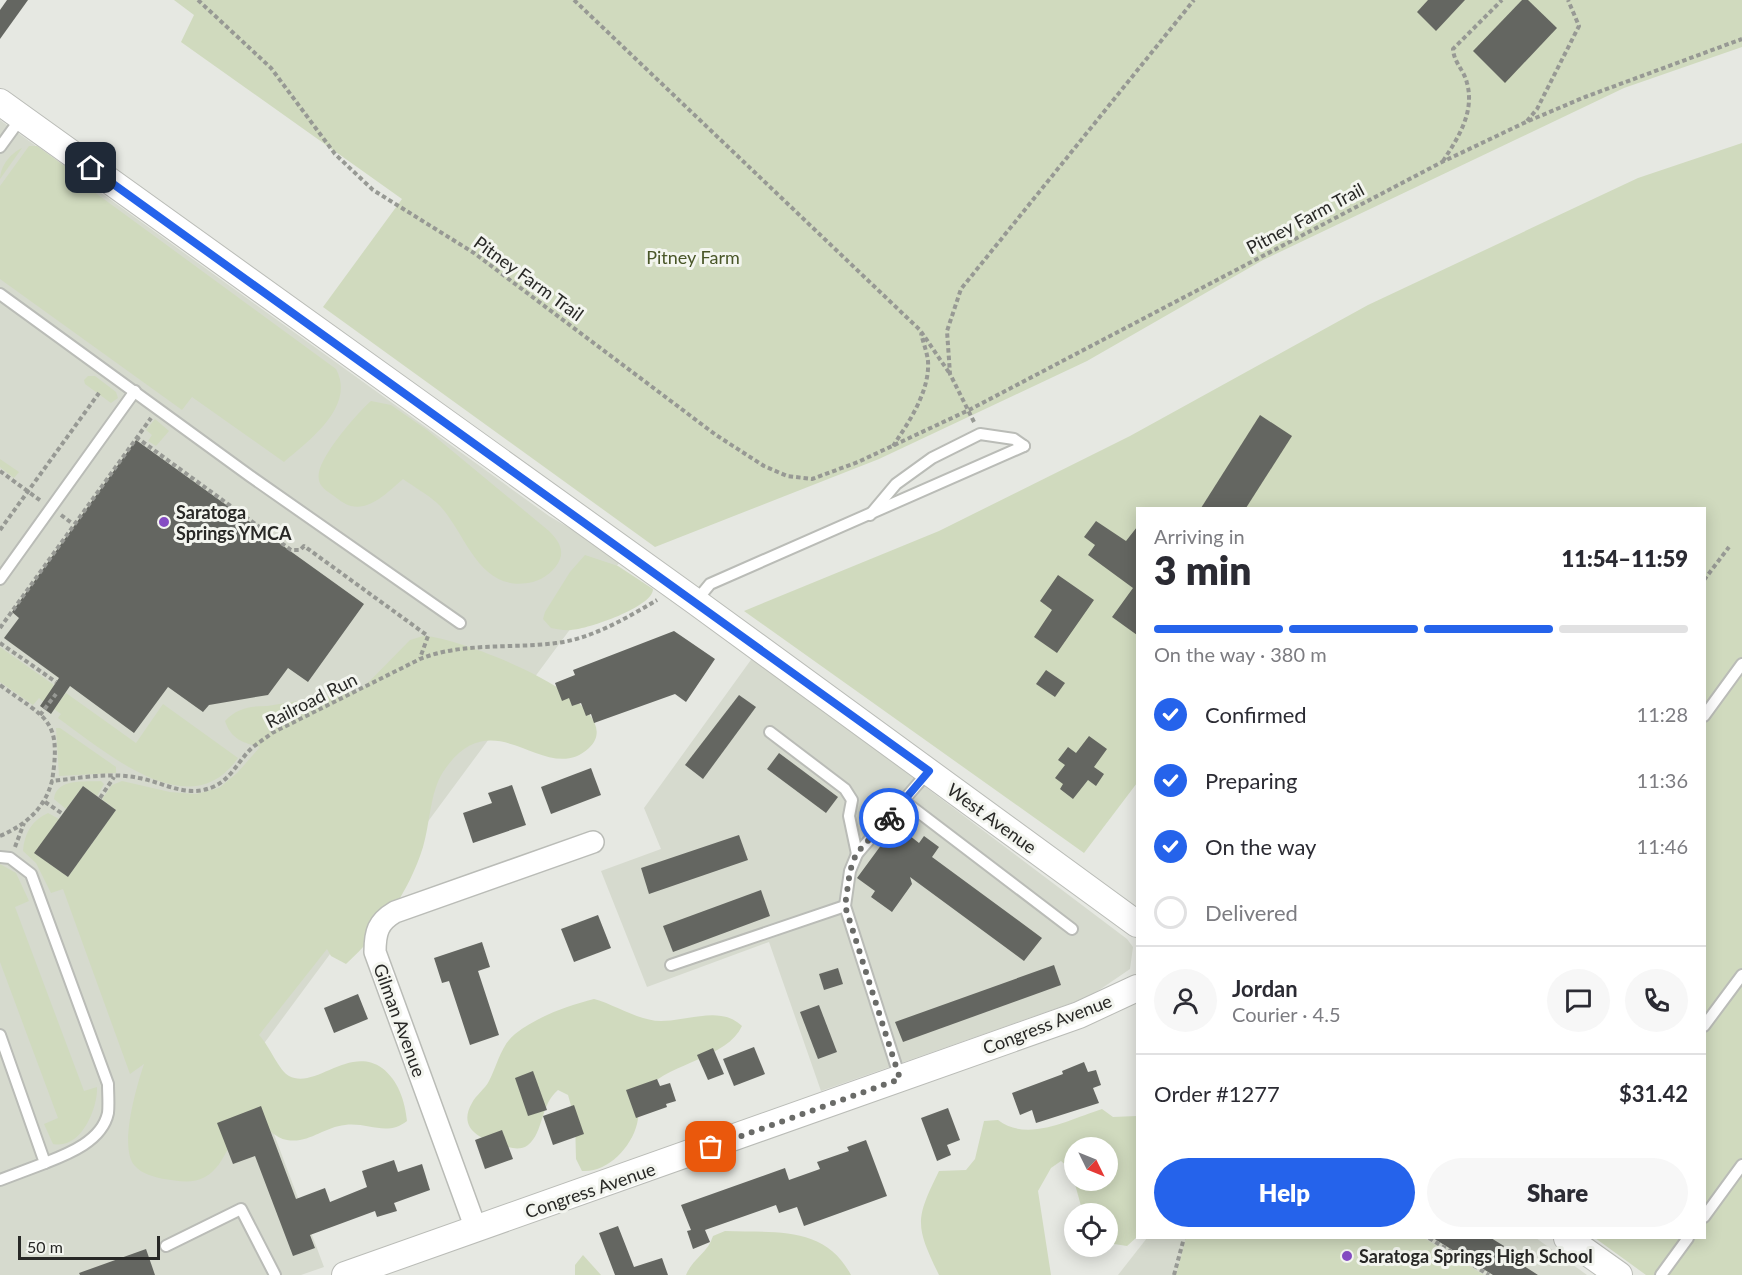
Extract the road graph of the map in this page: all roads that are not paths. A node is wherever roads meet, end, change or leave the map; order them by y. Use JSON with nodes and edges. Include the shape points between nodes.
{"nodes":[{"id":1,"x":0,"y":102,"type":"edge"},
{"id":2,"x":22,"y":117,"type":"junction"},
{"id":3,"x":0,"y":147,"type":"edge"},
{"id":4,"x":0,"y":294,"type":"edge"},
{"id":5,"x":135,"y":391,"type":"junction"},
{"id":6,"x":870,"y":516,"type":"junction"},
{"id":7,"x":0,"y":579,"type":"edge"},
{"id":8,"x":696,"y":602,"type":"junction"},
{"id":9,"x":460,"y":623,"type":"dead end"},
{"id":10,"x":1742,"y":664,"type":"edge"},
{"id":11,"x":1706,"y":713,"type":"edge"},
{"id":12,"x":770,"y":732,"type":"dead end"},
{"id":13,"x":929,"y":771,"type":"junction"},
{"id":14,"x":904,"y":801,"type":"junction"},
{"id":15,"x":593,"y":842,"type":"dead end"},
{"id":16,"x":856,"y":854,"type":"junction"},
{"id":17,"x":0,"y":856,"type":"edge"},
{"id":18,"x":845,"y":906,"type":"junction"},
{"id":19,"x":1136,"y":923,"type":"edge"},
{"id":20,"x":1072,"y":928,"type":"dead end"},
{"id":21,"x":671,"y":965,"type":"dead end"},
{"id":22,"x":1742,"y":975,"type":"edge"},
{"id":23,"x":1136,"y":988,"type":"edge"},
{"id":24,"x":1706,"y":1023,"type":"edge"},
{"id":25,"x":0,"y":1035,"type":"edge"},
{"id":26,"x":900,"y":1079,"type":"junction"},
{"id":27,"x":45,"y":1163,"type":"junction"},
{"id":28,"x":1742,"y":1165,"type":"edge"},
{"id":29,"x":0,"y":1180,"type":"edge"},
{"id":30,"x":1706,"y":1213,"type":"edge"},
{"id":31,"x":477,"y":1229,"type":"junction"},
{"id":32,"x":1568,"y":1239,"type":"edge"},
{"id":33,"x":1688,"y":1239,"type":"edge"},
{"id":34,"x":166,"y":1246,"type":"dead end"},
{"id":35,"x":275,"y":1275,"type":"edge"},
{"id":36,"x":345,"y":1275,"type":"edge"},
{"id":37,"x":1619,"y":1275,"type":"edge"},
{"id":38,"x":1661,"y":1275,"type":"edge"}],
"edges":[{"from":1,"to":2,"type":"street","name":"West Avenue"},
{"from":2,"to":3,"type":"lane"},
{"from":2,"to":8,"type":"street","name":"West Avenue"},
{"from":4,"to":5,"type":"lane"},
{"from":5,"to":7,"type":"lane"},
{"from":5,"to":9,"type":"lane"},
{"from":6,"to":6,"type":"lane","via":[[1024,446],[1014,439],[980,434],[932,458],[896,484]]},
{"from":6,"to":8,"type":"lane","via":[[710,585]]},
{"from":8,"to":13,"type":"street","name":"West Avenue"},
{"from":10,"to":11,"type":"lane"},
{"from":12,"to":16,"type":"lane","via":[[845,789],[852,800],[849,816]]},
{"from":13,"to":14,"type":"lane"},
{"from":13,"to":19,"type":"street","name":"West Avenue"},
{"from":14,"to":16,"type":"lane"},
{"from":14,"to":20,"type":"lane"},
{"from":15,"to":31,"type":"street","name":"Gilman Avenue","via":[[395,912],[382,920],[375,934],[375,951]]},
{"from":16,"to":18,"type":"lane"},
{"from":17,"to":27,"type":"lane","via":[[10,858],[31,874],[108,1084],[107,1115],[92,1138],[73,1152]]},
{"from":18,"to":21,"type":"lane"},
{"from":18,"to":26,"type":"lane"},
{"from":22,"to":24,"type":"lane"},
{"from":23,"to":26,"type":"street","name":"Congress Avenue","via":[[1079,1015]]},
{"from":25,"to":27,"type":"lane"},
{"from":26,"to":31,"type":"street","name":"Congress Avenue"},
{"from":27,"to":29,"type":"lane"},
{"from":28,"to":30,"type":"lane"},
{"from":31,"to":36,"type":"street","name":"Congress Avenue"},
{"from":32,"to":37,"type":"street"},
{"from":33,"to":38,"type":"lane"},
{"from":34,"to":35,"type":"lane","via":[[241,1209]]}]}
